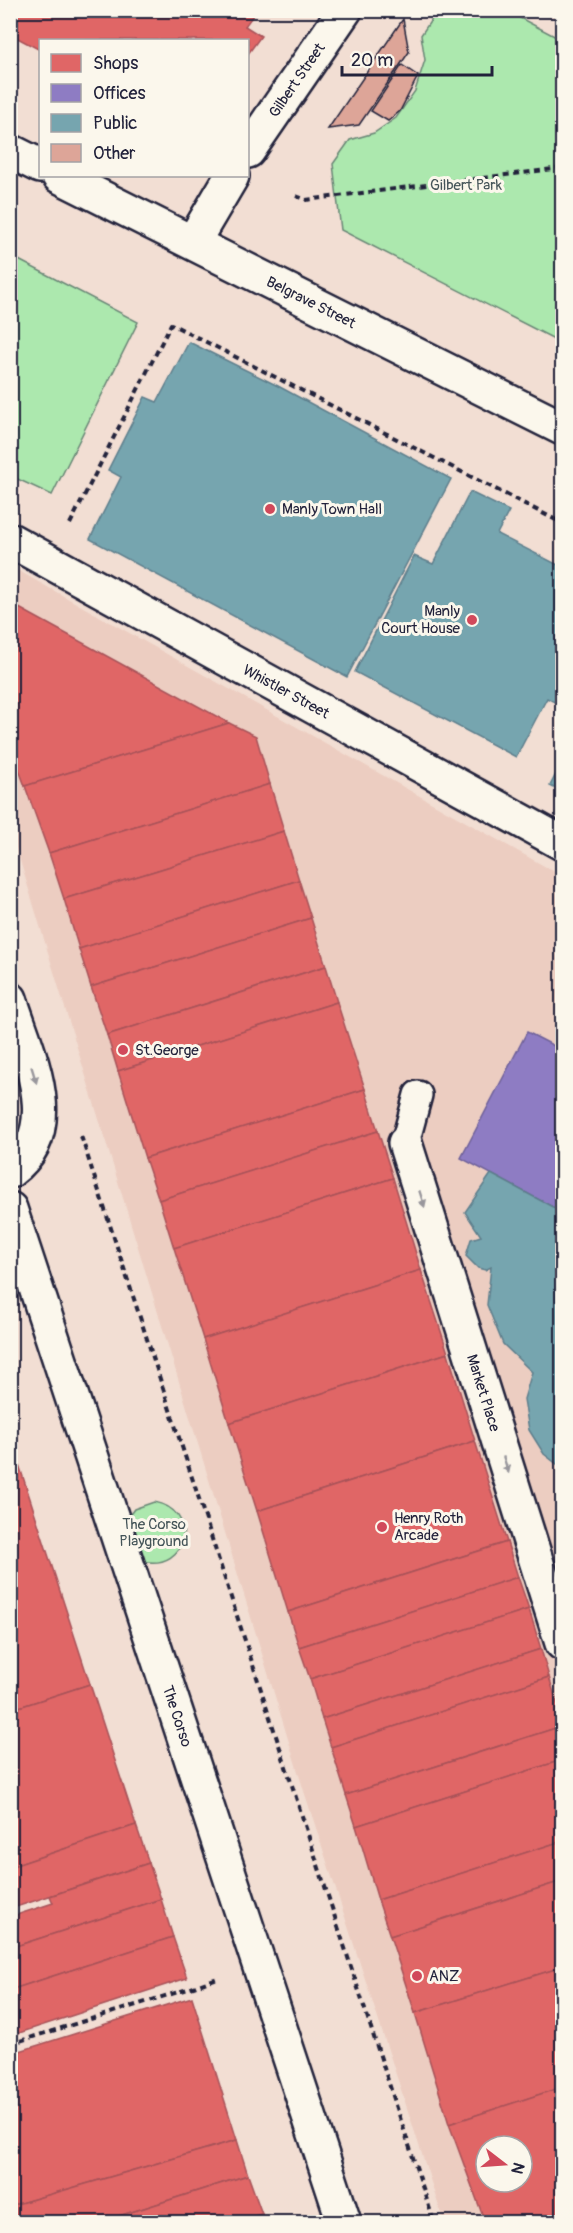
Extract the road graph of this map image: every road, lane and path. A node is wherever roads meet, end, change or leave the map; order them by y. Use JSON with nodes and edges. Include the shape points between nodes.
{"nodes":[{"id":1,"x":345,"y":10,"type":"edge"},
{"id":2,"x":249,"y":150,"type":"edge"},
{"id":3,"x":10,"y":151,"type":"edge"},
{"id":4,"x":39,"y":166,"type":"edge"},
{"id":5,"x":562,"y":168,"type":"edge"},
{"id":6,"x":61,"y":177,"type":"edge"},
{"id":7,"x":231,"y":177,"type":"edge"},
{"id":8,"x":296,"y":196,"type":"dead end"},
{"id":9,"x":193,"y":242,"type":"junction"},
{"id":10,"x":562,"y":428,"type":"edge"},
{"id":11,"x":562,"y":523,"type":"edge"},
{"id":12,"x":70,"y":525,"type":"dead end"},
{"id":13,"x":10,"y":540,"type":"edge"},
{"id":14,"x":562,"y":843,"type":"edge"},
{"id":15,"x":10,"y":999,"type":"edge"},
{"id":16,"x":418,"y":1095,"type":"dead end"},
{"id":17,"x":78,"y":1128,"type":"dead end"},
{"id":18,"x":405,"y":1143,"type":"joint"},
{"id":19,"x":10,"y":1171,"type":"edge"},
{"id":20,"x":10,"y":1209,"type":"edge"},
{"id":21,"x":562,"y":1642,"type":"edge"},
{"id":22,"x":259,"y":1961,"type":"junction"},
{"id":23,"x":10,"y":2044,"type":"edge"},
{"id":24,"x":344,"y":2223,"type":"edge"},
{"id":25,"x":434,"y":2223,"type":"edge"}],
"edges":[{"from":1,"to":2,"type":"street","name":"Gilbert Street"},
{"from":3,"to":4,"type":"street"},
{"from":5,"to":8,"type":"path","via":[[306,200]]},
{"from":6,"to":9,"type":"street","name":"Belgrave Street"},
{"from":7,"to":9,"type":"street"},
{"from":9,"to":10,"type":"street","name":"Belgrave Street"},
{"from":11,"to":12,"type":"path","via":[[171,324]]},
{"from":13,"to":14,"type":"street","name":"Whistler Street"},
{"from":15,"to":19,"type":"street","one_way":true,"via":[[41,1104],[41,1121],[30,1153]]},
{"from":16,"to":18,"type":"lane"},
{"from":17,"to":25,"type":"path"},
{"from":18,"to":21,"type":"street","name":"Market Place","one_way":true},
{"from":20,"to":22,"type":"street","name":"The Corso"},
{"from":22,"to":23,"type":"path","via":[[191,1988]]},
{"from":22,"to":24,"type":"street","name":"The Corso"}]}
